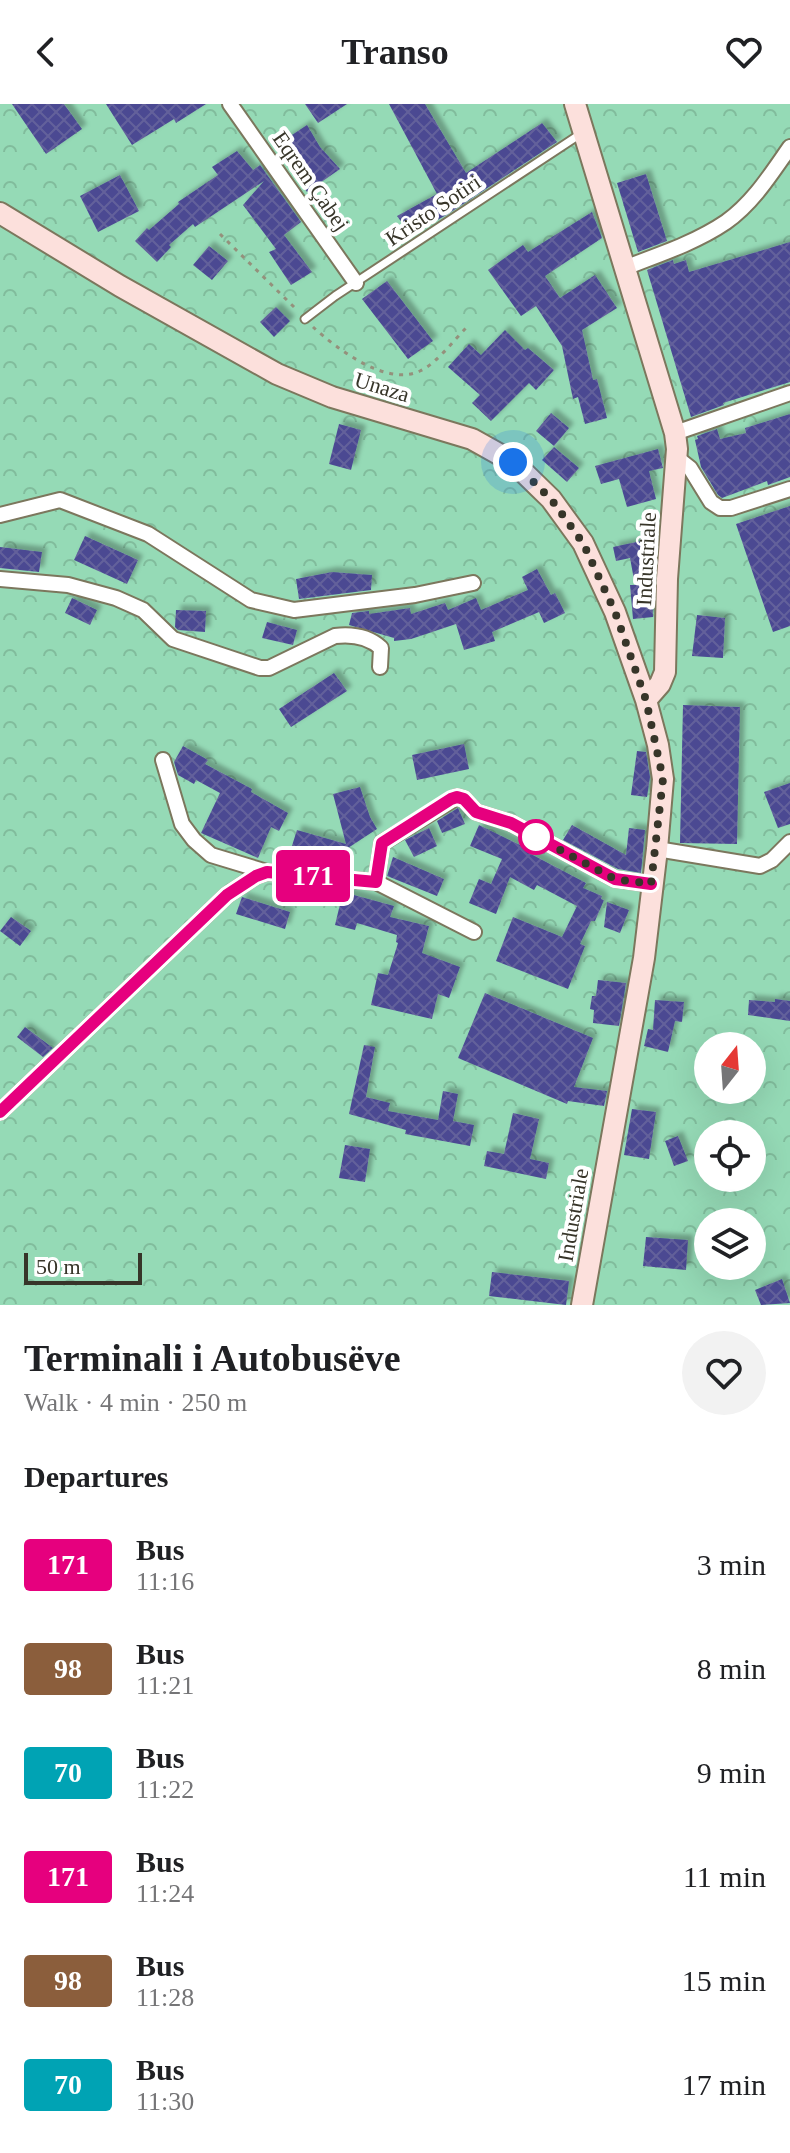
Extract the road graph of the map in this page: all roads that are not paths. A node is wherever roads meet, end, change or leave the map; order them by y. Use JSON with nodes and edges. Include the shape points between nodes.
{"nodes":[{"id":1,"x":230,"y":104,"type":"edge"},
{"id":2,"x":575,"y":104,"type":"edge"},
{"id":3,"x":583,"y":133,"type":"junction"},
{"id":4,"x":790,"y":147,"type":"edge"},
{"id":5,"x":0,"y":213,"type":"edge"},
{"id":6,"x":624,"y":268,"type":"junction"},
{"id":7,"x":356,"y":283,"type":"junction"},
{"id":8,"x":305,"y":319,"type":"road end"},
{"id":9,"x":790,"y":393,"type":"edge"},
{"id":10,"x":675,"y":433,"type":"junction"},
{"id":11,"x":676,"y":457,"type":"junction"},
{"id":12,"x":790,"y":489,"type":"edge"},
{"id":13,"x":0,"y":515,"type":"edge"},
{"id":14,"x":0,"y":579,"type":"edge"},
{"id":15,"x":473,"y":583,"type":"dead end"},
{"id":16,"x":380,"y":667,"type":"dead end"},
{"id":17,"x":646,"y":700,"type":"junction"},
{"id":18,"x":163,"y":760,"type":"dead end"},
{"id":19,"x":790,"y":842,"type":"edge"},
{"id":20,"x":657,"y":849,"type":"junction"},
{"id":21,"x":267,"y":872,"type":"junction"},
{"id":22,"x":376,"y":882,"type":"junction"},
{"id":23,"x":651,"y":884,"type":"junction"},
{"id":24,"x":474,"y":932,"type":"dead end"},
{"id":25,"x":0,"y":1112,"type":"edge"},
{"id":26,"x":582,"y":1305,"type":"edge"}],
"edges":[{"from":1,"to":7,"type":"street","name":"Eqrem Çabej"},
{"from":2,"to":3,"type":"main road","name":"Industriale"},
{"from":3,"to":6,"type":"main road","name":"Industriale"},
{"from":3,"to":7,"type":"lane","name":"Kristo Sotiri"},
{"from":4,"to":6,"type":"street","via":[[766,182],[728,220]]},
{"from":5,"to":17,"type":"main road","name":"Unaza","via":[[277,374],[332,397],[472,439],[513,462],[560,509],[583,543],[615,612]]},
{"from":6,"to":10,"type":"main road","name":"Industriale"},
{"from":7,"to":8,"type":"lane","name":"Kristo Sotiri"},
{"from":9,"to":10,"type":"street"},
{"from":10,"to":11,"type":"main road","name":"Industriale"},
{"from":11,"to":12,"type":"street","via":[[720,508]]},
{"from":11,"to":17,"type":"main road","name":"Industriale","via":[[665,672]]},
{"from":13,"to":15,"type":"street","via":[[60,500],[148,534],[251,600],[294,610]]},
{"from":14,"to":16,"type":"street","via":[[68,585],[116,598],[143,610],[173,639],[260,668],[346,635],[381,648]]},
{"from":17,"to":20,"type":"main road","name":"Industriale","via":[[663,779]]},
{"from":18,"to":21,"type":"street","via":[[182,824],[194,840],[211,855]]},
{"from":19,"to":20,"type":"street","via":[[760,866]]},
{"from":20,"to":23,"type":"main road","name":"Industriale"},
{"from":21,"to":22,"type":"street"},
{"from":21,"to":25,"type":"street","via":[[227,895]]},
{"from":22,"to":23,"type":"street","via":[[382,843],[457,797],[476,812],[511,823],[615,879]]},
{"from":22,"to":24,"type":"street"},
{"from":23,"to":26,"type":"main road","name":"Industriale","via":[[644,958]]}]}
